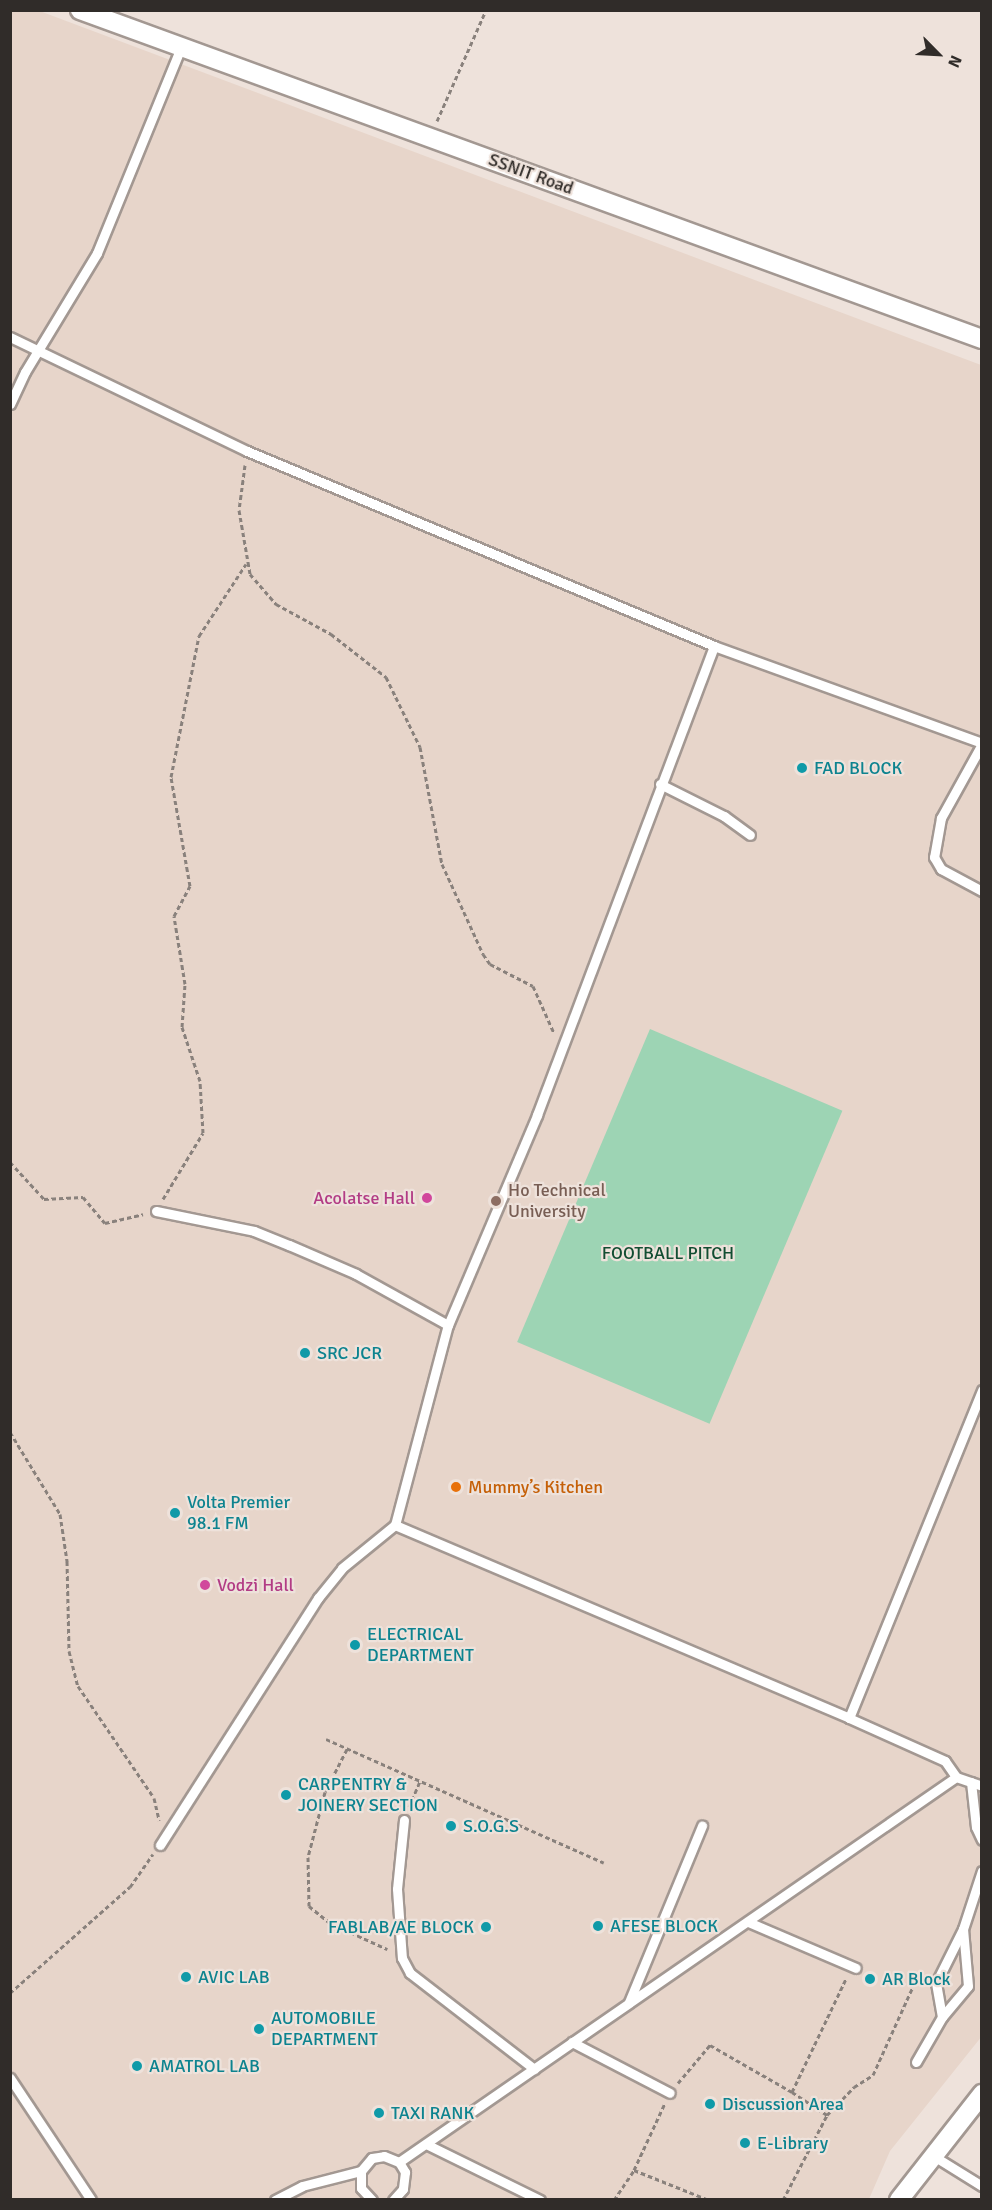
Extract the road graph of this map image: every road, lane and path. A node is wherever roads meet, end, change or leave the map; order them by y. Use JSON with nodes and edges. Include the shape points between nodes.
{"nodes":[{"id":1,"x":80,"y":10,"type":"edge"},
{"id":2,"x":486,"y":10,"type":"edge"},
{"id":3,"x":181,"y":47,"type":"junction"},
{"id":4,"x":430,"y":137,"type":"junction"},
{"id":5,"x":10,"y":337,"type":"edge"},
{"id":6,"x":981,"y":339,"type":"edge"},
{"id":7,"x":38,"y":350,"type":"junction"},
{"id":8,"x":10,"y":404,"type":"edge"},
{"id":9,"x":247,"y":452,"type":"junction"},
{"id":10,"x":246,"y":564,"type":"junction"},
{"id":11,"x":714,"y":646,"type":"junction"},
{"id":12,"x":981,"y":743,"type":"edge"},
{"id":13,"x":660,"y":784,"type":"junction"},
{"id":14,"x":750,"y":835,"type":"dead end"},
{"id":15,"x":981,"y":891,"type":"edge"},
{"id":16,"x":559,"y":1053,"type":"junction"},
{"id":17,"x":10,"y":1162,"type":"edge"},
{"id":18,"x":156,"y":1211,"type":"junction"},
{"id":19,"x":448,"y":1325,"type":"junction"},
{"id":20,"x":981,"y":1390,"type":"edge"},
{"id":21,"x":10,"y":1432,"type":"edge"},
{"id":22,"x":396,"y":1525,"type":"junction"},
{"id":23,"x":849,"y":1718,"type":"junction"},
{"id":24,"x":326,"y":1739,"type":"dead end"},
{"id":25,"x":347,"y":1749,"type":"junction"},
{"id":26,"x":956,"y":1777,"type":"junction"},
{"id":27,"x":420,"y":1781,"type":"junction"},
{"id":28,"x":970,"y":1782,"type":"junction"},
{"id":29,"x":981,"y":1786,"type":"edge"},
{"id":30,"x":404,"y":1820,"type":"joint"},
{"id":31,"x":702,"y":1826,"type":"dead end"},
{"id":32,"x":981,"y":1840,"type":"edge"},
{"id":33,"x":160,"y":1845,"type":"junction"},
{"id":34,"x":604,"y":1863,"type":"dead end"},
{"id":35,"x":981,"y":1871,"type":"edge"},
{"id":36,"x":748,"y":1922,"type":"junction"},
{"id":37,"x":963,"y":1929,"type":"junction"},
{"id":38,"x":401,"y":1950,"type":"junction"},
{"id":39,"x":854,"y":1967,"type":"joint"},
{"id":40,"x":915,"y":1983,"type":"dead end"},
{"id":41,"x":10,"y":1993,"type":"edge"},
{"id":42,"x":629,"y":2002,"type":"junction"},
{"id":43,"x":942,"y":2017,"type":"junction"},
{"id":44,"x":572,"y":2042,"type":"junction"},
{"id":45,"x":916,"y":2062,"type":"dead end"},
{"id":46,"x":534,"y":2069,"type":"junction"},
{"id":47,"x":10,"y":2078,"type":"edge"},
{"id":48,"x":792,"y":2092,"type":"junction"},
{"id":49,"x":670,"y":2093,"type":"junction"},
{"id":50,"x":981,"y":2094,"type":"edge"},
{"id":51,"x":827,"y":2115,"type":"junction"},
{"id":52,"x":426,"y":2144,"type":"junction"},
{"id":53,"x":932,"y":2155,"type":"junction"},
{"id":54,"x":399,"y":2163,"type":"junction"},
{"id":55,"x":634,"y":2170,"type":"junction"},
{"id":56,"x":361,"y":2171,"type":"junction"},
{"id":57,"x":981,"y":2186,"type":"edge"},
{"id":58,"x":403,"y":2189,"type":"junction"},
{"id":59,"x":91,"y":2199,"type":"edge"},
{"id":60,"x":274,"y":2199,"type":"edge"},
{"id":61,"x":372,"y":2199,"type":"edge"},
{"id":62,"x":393,"y":2199,"type":"edge"},
{"id":63,"x":407,"y":2199,"type":"edge"},
{"id":64,"x":540,"y":2199,"type":"edge"},
{"id":65,"x":614,"y":2199,"type":"edge"},
{"id":66,"x":709,"y":2199,"type":"edge"},
{"id":67,"x":783,"y":2199,"type":"edge"},
{"id":68,"x":899,"y":2199,"type":"edge"}],
"edges":[{"from":1,"to":3,"type":"street","name":"SSNIT Road"},
{"from":2,"to":4,"type":"path"},
{"from":3,"to":4,"type":"street","name":"SSNIT Road"},
{"from":3,"to":7,"type":"lane","via":[[98,253]]},
{"from":4,"to":6,"type":"street","name":"SSNIT Road"},
{"from":5,"to":7,"type":"lane"},
{"from":7,"to":8,"type":"lane"},
{"from":7,"to":9,"type":"lane"},
{"from":9,"to":10,"type":"path","via":[[239,510]]},
{"from":9,"to":11,"type":"lane"},
{"from":10,"to":16,"type":"path","via":[[276,604],[331,634],[386,677],[420,747],[447,877],[490,964],[533,986],[543,1002]]},
{"from":10,"to":18,"type":"path","via":[[199,636],[171,777],[190,886],[174,916],[185,984],[182,1027],[200,1081],[203,1133]]},
{"from":11,"to":12,"type":"lane"},
{"from":11,"to":13,"type":"lane"},
{"from":12,"to":15,"type":"lane","via":[[941,818],[934,857],[947,874]]},
{"from":13,"to":14,"type":"lane","via":[[724,816]]},
{"from":13,"to":16,"type":"lane"},
{"from":16,"to":19,"type":"lane"},
{"from":17,"to":18,"type":"path","via":[[44,1199],[83,1197],[105,1223]]},
{"from":18,"to":19,"type":"lane","via":[[233,1226],[290,1245],[356,1274]]},
{"from":19,"to":22,"type":"lane"},
{"from":20,"to":23,"type":"lane"},
{"from":21,"to":33,"type":"path","via":[[60,1514],[67,1561],[69,1651],[78,1686],[154,1798],[162,1830]]},
{"from":22,"to":23,"type":"lane"},
{"from":22,"to":33,"type":"lane","via":[[342,1568],[318,1598]]},
{"from":23,"to":26,"type":"lane","via":[[945,1761]]},
{"from":24,"to":25,"type":"path"},
{"from":25,"to":27,"type":"path"},
{"from":25,"to":38,"type":"path","via":[[325,1792],[308,1857],[309,1906],[330,1923],[379,1948]]},
{"from":26,"to":28,"type":"lane"},
{"from":26,"to":36,"type":"lane"},
{"from":27,"to":30,"type":"path"},
{"from":27,"to":34,"type":"path"},
{"from":28,"to":29,"type":"lane"},
{"from":28,"to":32,"type":"lane"},
{"from":30,"to":38,"type":"lane","via":[[397,1889]]},
{"from":31,"to":42,"type":"lane"},
{"from":33,"to":41,"type":"path","via":[[130,1887]]},
{"from":35,"to":37,"type":"lane"},
{"from":36,"to":39,"type":"lane"},
{"from":36,"to":42,"type":"lane"},
{"from":37,"to":43,"type":"lane","via":[[936,1983]]},
{"from":37,"to":43,"type":"lane","via":[[968,1986]]},
{"from":38,"to":46,"type":"lane","via":[[410,1973]]},
{"from":39,"to":48,"type":"path"},
{"from":40,"to":51,"type":"path","via":[[873,2075],[854,2087]]},
{"from":42,"to":44,"type":"lane"},
{"from":43,"to":45,"type":"lane"},
{"from":44,"to":46,"type":"lane"},
{"from":44,"to":49,"type":"lane"},
{"from":46,"to":52,"type":"lane"},
{"from":47,"to":59,"type":"lane"},
{"from":48,"to":49,"type":"path","via":[[710,2045]]},
{"from":48,"to":51,"type":"path"},
{"from":49,"to":55,"type":"path"},
{"from":50,"to":53,"type":"street"},
{"from":51,"to":67,"type":"path"},
{"from":52,"to":54,"type":"lane"},
{"from":52,"to":64,"type":"lane"},
{"from":53,"to":57,"type":"lane"},
{"from":53,"to":68,"type":"street"},
{"from":54,"to":56,"type":"lane","via":[[378,2156]]},
{"from":54,"to":58,"type":"lane","via":[[405,2172]]},
{"from":55,"to":65,"type":"path"},
{"from":55,"to":66,"type":"path"},
{"from":56,"to":60,"type":"lane","via":[[302,2186]]},
{"from":56,"to":61,"type":"lane","via":[[361,2188]]},
{"from":58,"to":62,"type":"lane"},
{"from":58,"to":63,"type":"lane"}]}
